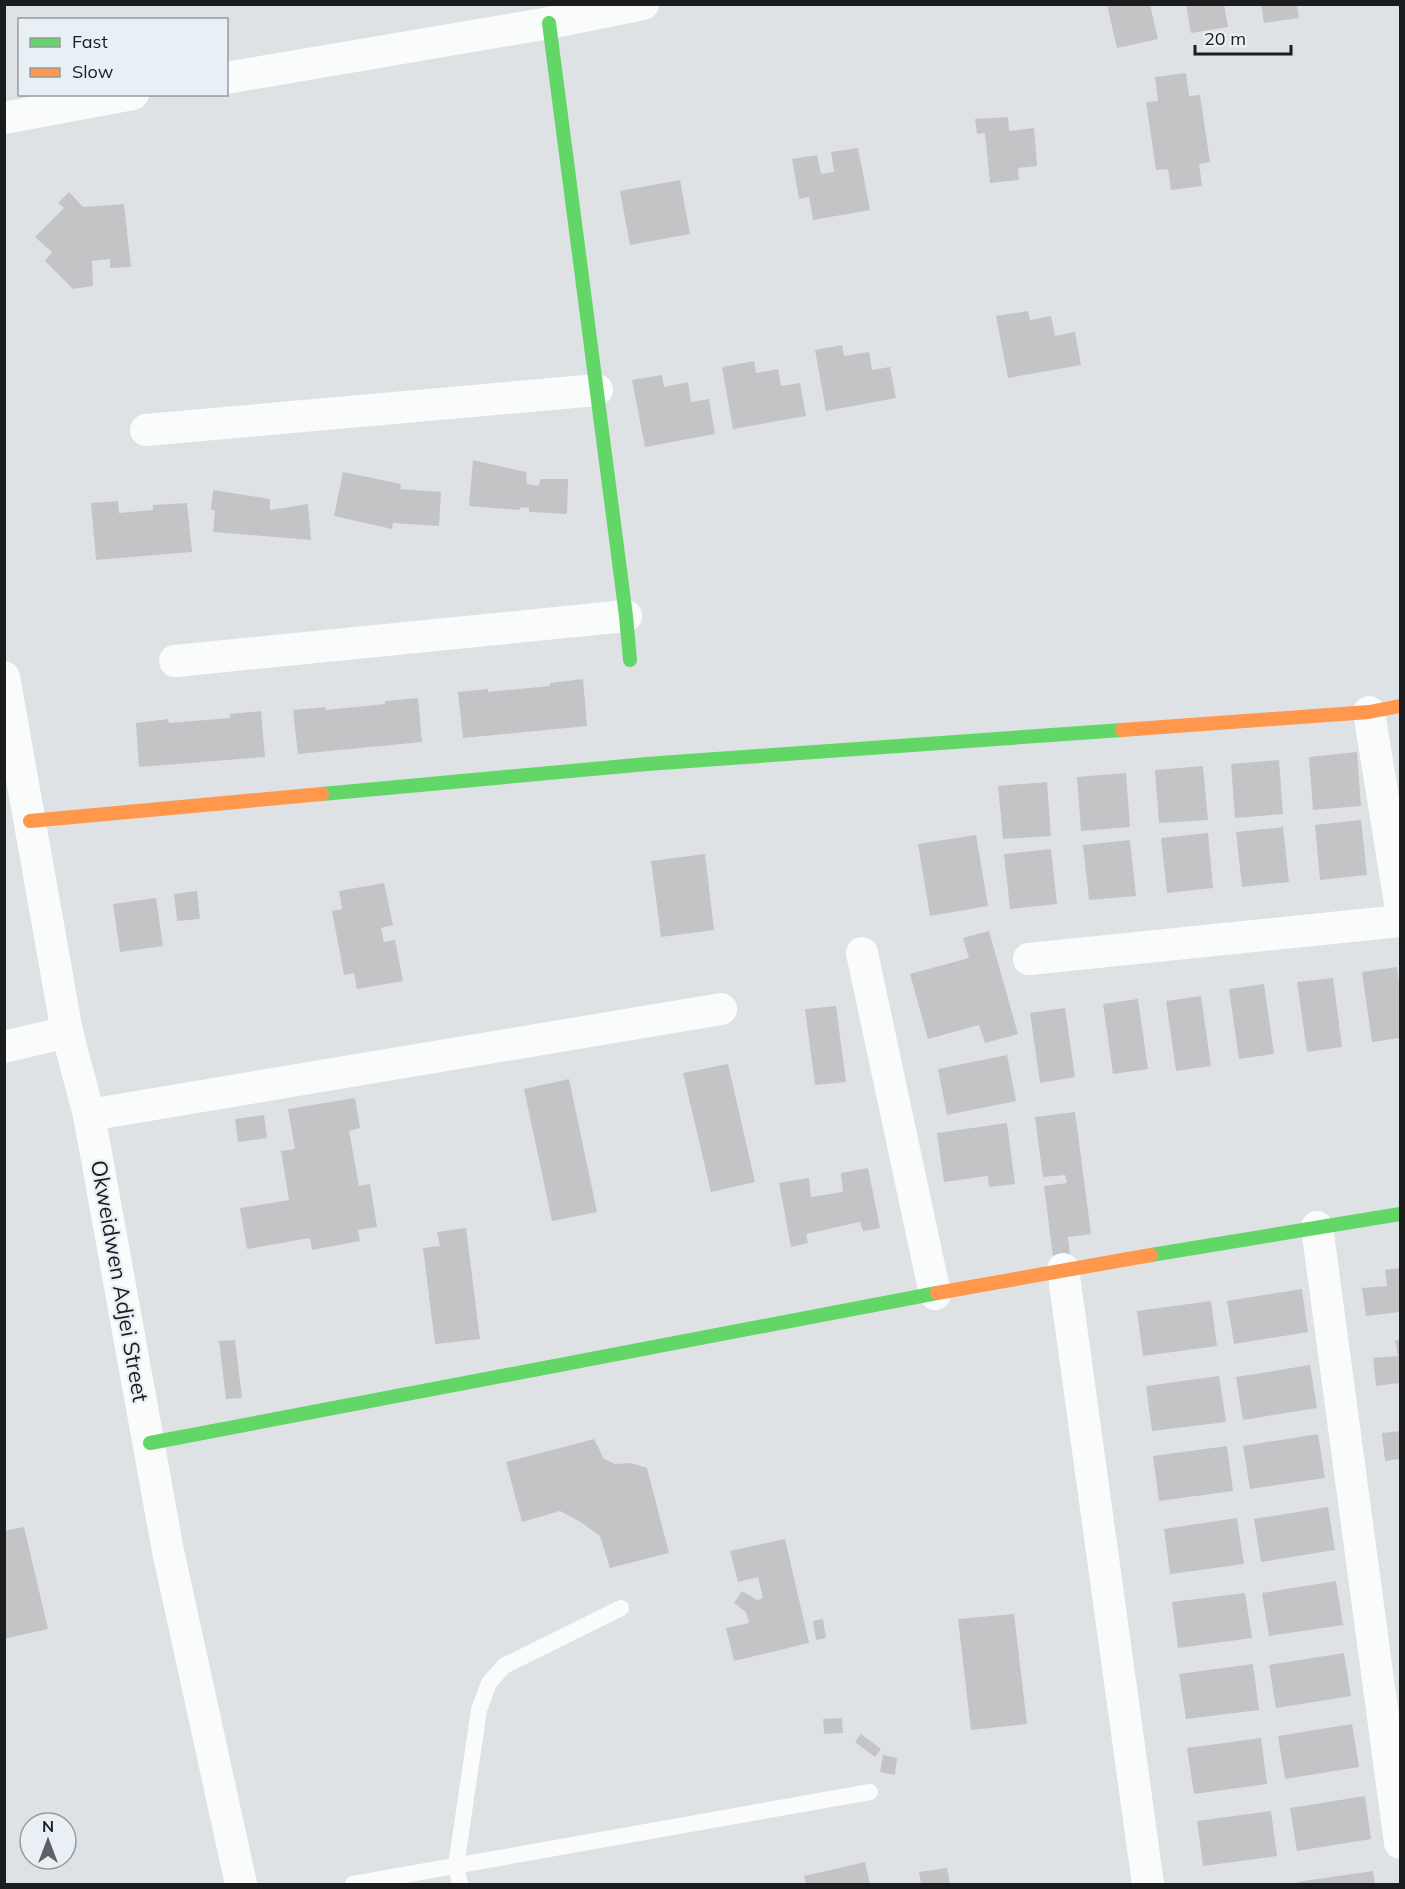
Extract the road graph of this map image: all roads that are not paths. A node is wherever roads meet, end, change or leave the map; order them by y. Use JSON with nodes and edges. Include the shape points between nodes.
{"nodes":[{"id":1,"x":643,"y":4,"type":"edge"},
{"id":2,"x":549,"y":23,"type":"junction"},
{"id":3,"x":228,"y":78,"type":"edge"},
{"id":4,"x":122,"y":96,"type":"edge"},
{"id":5,"x":4,"y":118,"type":"edge"},
{"id":6,"x":597,"y":390,"type":"junction"},
{"id":7,"x":146,"y":430,"type":"dead end"},
{"id":8,"x":626,"y":616,"type":"junction"},
{"id":9,"x":630,"y":660,"type":"dead end"},
{"id":10,"x":175,"y":661,"type":"dead end"},
{"id":11,"x":4,"y":677,"type":"edge"},
{"id":12,"x":1401,"y":706,"type":"edge"},
{"id":13,"x":1369,"y":712,"type":"junction"},
{"id":14,"x":30,"y":821,"type":"junction"},
{"id":15,"x":1401,"y":903,"type":"edge"},
{"id":16,"x":1401,"y":921,"type":"edge"},
{"id":17,"x":862,"y":953,"type":"dead end"},
{"id":18,"x":1029,"y":960,"type":"dead end"},
{"id":19,"x":721,"y":1009,"type":"dead end"},
{"id":20,"x":67,"y":1032,"type":"junction"},
{"id":21,"x":4,"y":1047,"type":"edge"},
{"id":22,"x":89,"y":1115,"type":"junction"},
{"id":23,"x":1401,"y":1214,"type":"edge"},
{"id":24,"x":1317,"y":1227,"type":"junction"},
{"id":25,"x":1063,"y":1269,"type":"junction"},
{"id":26,"x":934,"y":1294,"type":"junction"},
{"id":27,"x":150,"y":1443,"type":"junction"},
{"id":28,"x":621,"y":1608,"type":"dead end"},
{"id":29,"x":870,"y":1791,"type":"dead end"},
{"id":30,"x":1401,"y":1843,"type":"edge"},
{"id":31,"x":456,"y":1866,"type":"junction"},
{"id":32,"x":241,"y":1884,"type":"edge"},
{"id":33,"x":353,"y":1884,"type":"edge"},
{"id":34,"x":460,"y":1884,"type":"edge"},
{"id":35,"x":1149,"y":1884,"type":"edge"}],
"edges":[{"from":1,"to":2,"type":"street"},
{"from":2,"to":3,"type":"street"},
{"from":2,"to":6,"type":"street"},
{"from":4,"to":5,"type":"street"},
{"from":6,"to":7,"type":"street"},
{"from":6,"to":8,"type":"street"},
{"from":8,"to":9,"type":"street"},
{"from":8,"to":10,"type":"street"},
{"from":11,"to":14,"type":"street","name":"Okweidwen Adjei Street"},
{"from":12,"to":13,"type":"street"},
{"from":13,"to":14,"type":"street","via":[[647,765]]},
{"from":13,"to":15,"type":"street"},
{"from":14,"to":20,"type":"street","name":"Okweidwen Adjei Street"},
{"from":16,"to":18,"type":"street"},
{"from":17,"to":26,"type":"street"},
{"from":19,"to":22,"type":"street"},
{"from":20,"to":21,"type":"street"},
{"from":20,"to":22,"type":"street","name":"Okweidwen Adjei Street"},
{"from":22,"to":27,"type":"street","name":"Okweidwen Adjei Street"},
{"from":23,"to":24,"type":"street"},
{"from":24,"to":25,"type":"street"},
{"from":24,"to":30,"type":"street"},
{"from":25,"to":26,"type":"street"},
{"from":25,"to":35,"type":"street"},
{"from":26,"to":27,"type":"street"},
{"from":27,"to":32,"type":"street","name":"Okweidwen Adjei Street","via":[[168,1551]]},
{"from":28,"to":31,"type":"lane","via":[[504,1666],[489,1683],[479,1710]]},
{"from":29,"to":31,"type":"lane"},
{"from":31,"to":33,"type":"lane"},
{"from":31,"to":34,"type":"lane"}]}
